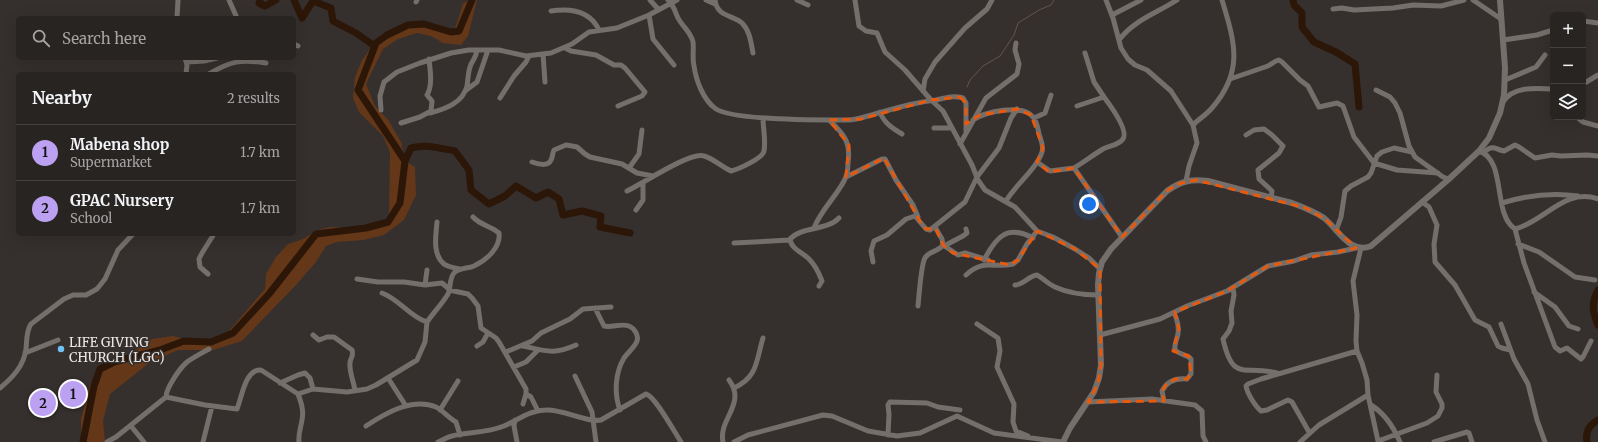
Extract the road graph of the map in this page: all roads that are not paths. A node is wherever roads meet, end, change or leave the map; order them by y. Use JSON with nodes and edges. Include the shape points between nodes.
{"nodes":[{"id":1,"x":178,"y":0,"type":"edge"},
{"id":2,"x":229,"y":0,"type":"edge"},
{"id":3,"x":650,"y":0,"type":"edge"},
{"id":4,"x":677,"y":0,"type":"edge"},
{"id":5,"x":706,"y":0,"type":"edge"},
{"id":6,"x":796,"y":0,"type":"edge"},
{"id":7,"x":855,"y":0,"type":"edge"},
{"id":8,"x":992,"y":0,"type":"edge"},
{"id":9,"x":1106,"y":0,"type":"edge"},
{"id":10,"x":1141,"y":0,"type":"edge"},
{"id":11,"x":1177,"y":0,"type":"edge"},
{"id":12,"x":1464,"y":0,"type":"edge"},
{"id":13,"x":1473,"y":0,"type":"edge"},
{"id":14,"x":669,"y":1,"type":"edge"},
{"id":15,"x":715,"y":2,"type":"edge"},
{"id":16,"x":1223,"y":2,"type":"edge"},
{"id":17,"x":1502,"y":2,"type":"edge"},
{"id":18,"x":1435,"y":3,"type":"edge"},
{"id":19,"x":808,"y":5,"type":"dead end"},
{"id":20,"x":1333,"y":9,"type":"dead end"},
{"id":21,"x":659,"y":10,"type":"junction"},
{"id":22,"x":551,"y":11,"type":"dead end"},
{"id":23,"x":1112,"y":14,"type":"junction"},
{"id":24,"x":649,"y":15,"type":"junction"},
{"id":25,"x":177,"y":16,"type":"edge"},
{"id":26,"x":236,"y":16,"type":"edge"},
{"id":27,"x":1501,"y":19,"type":"junction"},
{"id":28,"x":1586,"y":21,"type":"edge"},
{"id":29,"x":1598,"y":23,"type":"edge"},
{"id":30,"x":599,"y":30,"type":"junction"},
{"id":31,"x":1550,"y":31,"type":"edge"},
{"id":32,"x":1119,"y":40,"type":"junction"},
{"id":33,"x":1503,"y":40,"type":"junction"},
{"id":34,"x":1016,"y":43,"type":"dead end"},
{"id":35,"x":565,"y":48,"type":"junction"},
{"id":36,"x":477,"y":50,"type":"junction"},
{"id":37,"x":488,"y":50,"type":"junction"},
{"id":38,"x":753,"y":53,"type":"dead end"},
{"id":39,"x":1085,"y":53,"type":"dead end"},
{"id":40,"x":543,"y":54,"type":"junction"},
{"id":41,"x":1545,"y":55,"type":"dead end"},
{"id":42,"x":529,"y":56,"type":"junction"},
{"id":43,"x":429,"y":59,"type":"junction"},
{"id":44,"x":186,"y":60,"type":"edge"},
{"id":45,"x":208,"y":60,"type":"edge"},
{"id":46,"x":248,"y":60,"type":"edge"},
{"id":47,"x":248,"y":60,"type":"edge"},
{"id":48,"x":266,"y":63,"type":"dead end"},
{"id":49,"x":674,"y":65,"type":"dead end"},
{"id":50,"x":186,"y":72,"type":"edge"},
{"id":51,"x":213,"y":72,"type":"edge"},
{"id":52,"x":1598,"y":75,"type":"edge"},
{"id":53,"x":1230,"y":79,"type":"junction"},
{"id":54,"x":1505,"y":80,"type":"junction"},
{"id":55,"x":546,"y":82,"type":"dead end"},
{"id":56,"x":1586,"y":82,"type":"edge"},
{"id":57,"x":1550,"y":89,"type":"edge"},
{"id":58,"x":1376,"y":90,"type":"dead end"},
{"id":59,"x":465,"y":91,"type":"junction"},
{"id":60,"x":923,"y":91,"type":"junction"},
{"id":61,"x":1051,"y":95,"type":"dead end"},
{"id":62,"x":1104,"y":97,"type":"junction"},
{"id":63,"x":500,"y":98,"type":"dead end"},
{"id":64,"x":931,"y":100,"type":"junction"},
{"id":65,"x":1502,"y":103,"type":"junction"},
{"id":66,"x":618,"y":106,"type":"dead end"},
{"id":67,"x":1077,"y":106,"type":"dead end"},
{"id":68,"x":1017,"y":109,"type":"junction"},
{"id":69,"x":381,"y":110,"type":"dead end"},
{"id":70,"x":880,"y":112,"type":"junction"},
{"id":71,"x":430,"y":113,"type":"junction"},
{"id":72,"x":763,"y":118,"type":"junction"},
{"id":73,"x":1034,"y":118,"type":"junction"},
{"id":74,"x":830,"y":120,"type":"junction"},
{"id":75,"x":973,"y":120,"type":"junction"},
{"id":76,"x":1581,"y":120,"type":"edge"},
{"id":77,"x":401,"y":123,"type":"dead end"},
{"id":78,"x":1194,"y":125,"type":"junction"},
{"id":79,"x":1598,"y":126,"type":"edge"},
{"id":80,"x":934,"y":128,"type":"dead end"},
{"id":81,"x":951,"y":128,"type":"junction"},
{"id":82,"x":642,"y":130,"type":"dead end"},
{"id":83,"x":966,"y":132,"type":"junction"},
{"id":84,"x":902,"y":134,"type":"dead end"},
{"id":85,"x":1246,"y":135,"type":"dead end"},
{"id":86,"x":960,"y":144,"type":"junction"},
{"id":87,"x":1412,"y":152,"type":"junction"},
{"id":88,"x":1482,"y":152,"type":"junction"},
{"id":89,"x":1598,"y":156,"type":"edge"},
{"id":90,"x":532,"y":162,"type":"dead end"},
{"id":91,"x":1037,"y":162,"type":"junction"},
{"id":92,"x":1374,"y":163,"type":"junction"},
{"id":93,"x":629,"y":168,"type":"junction"},
{"id":94,"x":1074,"y":168,"type":"junction"},
{"id":95,"x":1438,"y":173,"type":"junction"},
{"id":96,"x":654,"y":176,"type":"junction"},
{"id":97,"x":846,"y":177,"type":"junction"},
{"id":98,"x":977,"y":177,"type":"junction"},
{"id":99,"x":1448,"y":179,"type":"junction"},
{"id":100,"x":1186,"y":180,"type":"junction"},
{"id":101,"x":643,"y":183,"type":"junction"},
{"id":102,"x":627,"y":191,"type":"dead end"},
{"id":103,"x":1580,"y":196,"type":"junction"},
{"id":104,"x":1272,"y":198,"type":"junction"},
{"id":105,"x":1598,"y":200,"type":"edge"},
{"id":106,"x":1006,"y":201,"type":"junction"},
{"id":107,"x":1422,"y":202,"type":"junction"},
{"id":108,"x":1502,"y":203,"type":"junction"},
{"id":109,"x":636,"y":210,"type":"dead end"},
{"id":110,"x":473,"y":217,"type":"dead end"},
{"id":111,"x":918,"y":217,"type":"junction"},
{"id":112,"x":839,"y":218,"type":"dead end"},
{"id":113,"x":437,"y":222,"type":"dead end"},
{"id":114,"x":935,"y":227,"type":"junction"},
{"id":115,"x":814,"y":228,"type":"junction"},
{"id":116,"x":966,"y":229,"type":"dead end"},
{"id":117,"x":1514,"y":229,"type":"junction"},
{"id":118,"x":1037,"y":231,"type":"junction"},
{"id":119,"x":1336,"y":231,"type":"junction"},
{"id":120,"x":131,"y":236,"type":"edge"},
{"id":121,"x":213,"y":236,"type":"edge"},
{"id":122,"x":1122,"y":237,"type":"junction"},
{"id":123,"x":1033,"y":238,"type":"junction"},
{"id":124,"x":790,"y":240,"type":"junction"},
{"id":125,"x":734,"y":244,"type":"dead end"},
{"id":126,"x":1518,"y":244,"type":"junction"},
{"id":127,"x":944,"y":246,"type":"junction"},
{"id":128,"x":1359,"y":248,"type":"junction"},
{"id":129,"x":984,"y":260,"type":"junction"},
{"id":130,"x":873,"y":262,"type":"dead end"},
{"id":131,"x":998,"y":264,"type":"junction"},
{"id":132,"x":460,"y":269,"type":"junction"},
{"id":133,"x":1100,"y":269,"type":"junction"},
{"id":134,"x":428,"y":270,"type":"dead end"},
{"id":135,"x":208,"y":274,"type":"dead end"},
{"id":136,"x":966,"y":275,"type":"dead end"},
{"id":137,"x":357,"y":278,"type":"dead end"},
{"id":138,"x":1595,"y":280,"type":"dead end"},
{"id":139,"x":1015,"y":285,"type":"dead end"},
{"id":140,"x":426,"y":286,"type":"junction"},
{"id":141,"x":819,"y":286,"type":"dead end"},
{"id":142,"x":1233,"y":288,"type":"junction"},
{"id":143,"x":449,"y":289,"type":"junction"},
{"id":144,"x":1534,"y":292,"type":"junction"},
{"id":145,"x":382,"y":294,"type":"dead end"},
{"id":146,"x":1098,"y":295,"type":"junction"},
{"id":147,"x":918,"y":306,"type":"dead end"},
{"id":148,"x":611,"y":307,"type":"dead end"},
{"id":149,"x":595,"y":308,"type":"junction"},
{"id":150,"x":1174,"y":313,"type":"junction"},
{"id":151,"x":427,"y":322,"type":"junction"},
{"id":152,"x":977,"y":324,"type":"dead end"},
{"id":153,"x":1501,"y":324,"type":"dead end"},
{"id":154,"x":1578,"y":329,"type":"dead end"},
{"id":155,"x":488,"y":333,"type":"junction"},
{"id":156,"x":313,"y":335,"type":"dead end"},
{"id":157,"x":1100,"y":335,"type":"junction"},
{"id":158,"x":764,"y":338,"type":"dead end"},
{"id":159,"x":58,"y":340,"type":"dead end"},
{"id":160,"x":1591,"y":340,"type":"dead end"},
{"id":161,"x":522,"y":345,"type":"junction"},
{"id":162,"x":576,"y":345,"type":"dead end"},
{"id":163,"x":477,"y":346,"type":"dead end"},
{"id":164,"x":209,"y":349,"type":"dead end"},
{"id":165,"x":538,"y":350,"type":"junction"},
{"id":166,"x":1510,"y":350,"type":"junction"},
{"id":167,"x":506,"y":352,"type":"junction"},
{"id":168,"x":1357,"y":352,"type":"junction"},
{"id":169,"x":26,"y":354,"type":"junction"},
{"id":170,"x":514,"y":367,"type":"junction"},
{"id":171,"x":1279,"y":373,"type":"junction"},
{"id":172,"x":1437,"y":375,"type":"dead end"},
{"id":173,"x":575,"y":376,"type":"dead end"},
{"id":174,"x":388,"y":378,"type":"junction"},
{"id":175,"x":728,"y":380,"type":"dead end"},
{"id":176,"x":458,"y":381,"type":"dead end"},
{"id":177,"x":280,"y":383,"type":"junction"},
{"id":178,"x":0,"y":388,"type":"edge"},
{"id":179,"x":734,"y":388,"type":"junction"},
{"id":180,"x":313,"y":389,"type":"junction"},
{"id":181,"x":355,"y":390,"type":"junction"},
{"id":182,"x":298,"y":394,"type":"junction"},
{"id":183,"x":526,"y":394,"type":"junction"},
{"id":184,"x":1368,"y":396,"type":"junction"},
{"id":185,"x":166,"y":397,"type":"junction"},
{"id":186,"x":1164,"y":401,"type":"junction"},
{"id":187,"x":1088,"y":402,"type":"junction"},
{"id":188,"x":523,"y":404,"type":"dead end"},
{"id":189,"x":1371,"y":405,"type":"junction"},
{"id":190,"x":212,"y":406,"type":"junction"},
{"id":191,"x":406,"y":406,"type":"junction"},
{"id":192,"x":440,"y":410,"type":"junction"},
{"id":193,"x":620,"y":410,"type":"junction"},
{"id":194,"x":960,"y":410,"type":"dead end"},
{"id":195,"x":538,"y":411,"type":"junction"},
{"id":196,"x":515,"y":420,"type":"junction"},
{"id":197,"x":593,"y":420,"type":"junction"},
{"id":198,"x":131,"y":426,"type":"junction"},
{"id":199,"x":366,"y":426,"type":"dead end"},
{"id":200,"x":1309,"y":432,"type":"junction"},
{"id":201,"x":1396,"y":433,"type":"junction"},
{"id":202,"x":460,"y":435,"type":"junction"},
{"id":203,"x":888,"y":435,"type":"junction"},
{"id":204,"x":1033,"y":438,"type":"junction"},
{"id":205,"x":107,"y":442,"type":"edge"},
{"id":206,"x":144,"y":442,"type":"edge"},
{"id":207,"x":203,"y":442,"type":"edge"},
{"id":208,"x":300,"y":442,"type":"edge"},
{"id":209,"x":438,"y":442,"type":"edge"},
{"id":210,"x":517,"y":442,"type":"edge"},
{"id":211,"x":596,"y":442,"type":"edge"},
{"id":212,"x":681,"y":442,"type":"edge"},
{"id":213,"x":723,"y":442,"type":"edge"},
{"id":214,"x":734,"y":442,"type":"edge"},
{"id":215,"x":1063,"y":442,"type":"edge"},
{"id":216,"x":1206,"y":442,"type":"edge"},
{"id":217,"x":1300,"y":442,"type":"edge"},
{"id":218,"x":1400,"y":442,"type":"edge"},
{"id":219,"x":1434,"y":442,"type":"edge"},
{"id":220,"x":1472,"y":442,"type":"edge"},
{"id":221,"x":1545,"y":442,"type":"edge"}],
"edges":[{"from":1,"to":25,"type":"street"},
{"from":2,"to":26,"type":"street"},
{"from":3,"to":21,"type":"street"},
{"from":4,"to":14,"type":"street"},
{"from":5,"to":15,"type":"street"},
{"from":6,"to":19,"type":"street"},
{"from":7,"to":60,"type":"street","via":[[859,26],[866,31],[877,33],[885,52]]},
{"from":8,"to":60,"type":"street","via":[[987,9],[965,28],[935,62],[925,79]]},
{"from":9,"to":23,"type":"street"},
{"from":10,"to":23,"type":"street"},
{"from":11,"to":32,"type":"street","via":[[1127,30]]},
{"from":12,"to":18,"type":"street","via":[[1447,5]]},
{"from":13,"to":27,"type":"street"},
{"from":14,"to":21,"type":"street"},
{"from":14,"to":72,"type":"street","via":[[692,37],[695,73],[712,106],[723,112]]},
{"from":15,"to":38,"type":"street","via":[[724,14],[744,25],[750,37]]},
{"from":16,"to":53,"type":"street","via":[[1235,64]]},
{"from":17,"to":27,"type":"street"},
{"from":18,"to":20,"type":"street","via":[[1384,9]]},
{"from":21,"to":24,"type":"street"},
{"from":22,"to":30,"type":"street","via":[[567,10],[581,13],[592,19]]},
{"from":23,"to":32,"type":"street"},
{"from":24,"to":30,"type":"street","via":[[617,28]]},
{"from":24,"to":49,"type":"street","via":[[653,39]]},
{"from":27,"to":33,"type":"street"},
{"from":28,"to":29,"type":"street"},
{"from":30,"to":35,"type":"street","via":[[588,32]]},
{"from":31,"to":33,"type":"street"},
{"from":32,"to":78,"type":"street","via":[[1128,59],[1153,75],[1171,91]]},
{"from":33,"to":54,"type":"street"},
{"from":34,"to":75,"type":"street","via":[[1019,64],[1017,74],[986,98]]},
{"from":35,"to":40,"type":"street"},
{"from":35,"to":66,"type":"street","via":[[596,54],[625,68],[645,92],[642,96]]},
{"from":36,"to":37,"type":"street"},
{"from":36,"to":43,"type":"street","via":[[460,51]]},
{"from":36,"to":59,"type":"street"},
{"from":37,"to":42,"type":"street"},
{"from":37,"to":59,"type":"street","via":[[477,82]]},
{"from":39,"to":62,"type":"street","via":[[1094,82]]},
{"from":40,"to":42,"type":"street"},
{"from":40,"to":55,"type":"street"},
{"from":41,"to":54,"type":"street","via":[[1536,67]]},
{"from":42,"to":63,"type":"street"},
{"from":43,"to":69,"type":"street","via":[[397,72],[384,82],[380,96]]},
{"from":43,"to":71,"type":"street","via":[[431,78],[427,95],[432,104]]},
{"from":44,"to":45,"type":"street"},
{"from":44,"to":50,"type":"street"},
{"from":46,"to":48,"type":"street"},
{"from":47,"to":51,"type":"street","via":[[229,64]]},
{"from":52,"to":56,"type":"street"},
{"from":53,"to":78,"type":"street","via":[[1211,109]]},
{"from":53,"to":92,"type":"street","via":[[1279,60],[1308,86],[1319,107],[1337,103],[1343,106],[1354,137]]},
{"from":54,"to":65,"type":"street"},
{"from":57,"to":65,"type":"street","via":[[1520,91],[1510,94]]},
{"from":58,"to":87,"type":"street","via":[[1390,97],[1395,103]]},
{"from":59,"to":71,"type":"street","via":[[460,99],[449,106]]},
{"from":60,"to":64,"type":"street"},
{"from":61,"to":73,"type":"street","via":[[1045,113]]},
{"from":62,"to":67,"type":"street"},
{"from":62,"to":94,"type":"street","via":[[1114,110],[1124,131],[1123,139]]},
{"from":64,"to":70,"type":"street"},
{"from":64,"to":81,"type":"street","via":[[943,111]]},
{"from":64,"to":83,"type":"street","via":[[963,98],[966,103]]},
{"from":65,"to":88,"type":"street","via":[[1497,122]]},
{"from":68,"to":73,"type":"street"},
{"from":68,"to":75,"type":"street","via":[[986,114]]},
{"from":68,"to":98,"type":"street","via":[[998,148]]},
{"from":70,"to":74,"type":"street","via":[[861,119]]},
{"from":70,"to":84,"type":"street","via":[[888,124]]},
{"from":71,"to":77,"type":"street"},
{"from":72,"to":74,"type":"street"},
{"from":72,"to":96,"type":"street","via":[[764,151],[760,157],[731,171],[700,155]]},
{"from":73,"to":91,"type":"street","via":[[1043,148]]},
{"from":74,"to":97,"type":"street","via":[[849,145]]},
{"from":75,"to":83,"type":"street"},
{"from":76,"to":79,"type":"street"},
{"from":78,"to":100,"type":"street","via":[[1197,143]]},
{"from":80,"to":81,"type":"street"},
{"from":81,"to":86,"type":"street"},
{"from":82,"to":93,"type":"street","via":[[639,154]]},
{"from":83,"to":86,"type":"street"},
{"from":85,"to":104,"type":"street","via":[[1254,130],[1264,129],[1283,146],[1279,153],[1258,170],[1259,179],[1271,190]]},
{"from":86,"to":98,"type":"street"},
{"from":87,"to":92,"type":"street","via":[[1394,148],[1382,152]]},
{"from":87,"to":95,"type":"street","via":[[1419,161]]},
{"from":88,"to":89,"type":"street","via":[[1494,147],[1504,151],[1515,145],[1535,158],[1552,155]]},
{"from":88,"to":99,"type":"street"},
{"from":88,"to":108,"type":"street","via":[[1487,154],[1494,167]]},
{"from":90,"to":93,"type":"street","via":[[540,165],[549,162],[554,150],[566,145],[577,147],[590,157],[616,162]]},
{"from":91,"to":94,"type":"street","via":[[1050,171]]},
{"from":91,"to":106,"type":"street"},
{"from":92,"to":95,"type":"street","via":[[1397,170]]},
{"from":92,"to":119,"type":"street","via":[[1368,178],[1345,191]]},
{"from":93,"to":96,"type":"street","via":[[642,175]]},
{"from":94,"to":122,"type":"street"},
{"from":95,"to":99,"type":"street"},
{"from":96,"to":101,"type":"street"},
{"from":97,"to":111,"type":"street","via":[[885,159]]},
{"from":97,"to":115,"type":"street"},
{"from":98,"to":106,"type":"street","via":[[985,190]]},
{"from":98,"to":114,"type":"street","via":[[963,205]]},
{"from":99,"to":107,"type":"street"},
{"from":100,"to":104,"type":"street","via":[[1208,181]]},
{"from":100,"to":122,"type":"street","via":[[1167,191]]},
{"from":101,"to":102,"type":"street"},
{"from":101,"to":109,"type":"street","via":[[643,200]]},
{"from":103,"to":105,"type":"street"},
{"from":103,"to":108,"type":"street","via":[[1539,194]]},
{"from":103,"to":117,"type":"street"},
{"from":104,"to":119,"type":"street","via":[[1316,213],[1325,218]]},
{"from":106,"to":118,"type":"street"},
{"from":107,"to":128,"type":"street","via":[[1378,241],[1371,246]]},
{"from":107,"to":166,"type":"street","via":[[1429,207],[1438,225],[1434,244],[1435,262],[1456,285],[1475,320],[1488,328],[1498,346]]},
{"from":108,"to":117,"type":"street","via":[[1506,218]]},
{"from":110,"to":132,"type":"street","via":[[495,229],[499,242],[491,254],[480,263]]},
{"from":111,"to":114,"type":"street","via":[[926,229]]},
{"from":111,"to":130,"type":"street","via":[[910,217],[888,235],[874,241],[871,251]]},
{"from":112,"to":115,"type":"street","via":[[832,224]]},
{"from":113,"to":132,"type":"street","via":[[435,244],[440,258],[445,264]]},
{"from":114,"to":127,"type":"street"},
{"from":115,"to":124,"type":"street","via":[[794,235]]},
{"from":116,"to":127,"type":"street","via":[[967,233]]},
{"from":117,"to":126,"type":"street"},
{"from":118,"to":123,"type":"street"},
{"from":118,"to":133,"type":"street","via":[[1075,249]]},
{"from":119,"to":128,"type":"street","via":[[1346,241]]},
{"from":120,"to":169,"type":"street","via":[[118,250],[105,279],[97,289],[86,295],[73,295],[64,299],[31,324],[28,328]]},
{"from":121,"to":135,"type":"street","via":[[199,259],[200,267]]},
{"from":122,"to":133,"type":"street","via":[[1104,258]]},
{"from":123,"to":129,"type":"street","via":[[1018,232],[1003,235],[995,241]]},
{"from":123,"to":131,"type":"street","via":[[1026,244],[1016,262],[1010,265]]},
{"from":124,"to":125,"type":"street"},
{"from":124,"to":141,"type":"street","via":[[818,272],[822,281]]},
{"from":126,"to":138,"type":"street","via":[[1539,252],[1575,277]]},
{"from":126,"to":144,"type":"street"},
{"from":127,"to":129,"type":"street","via":[[958,255],[965,253]]},
{"from":127,"to":147,"type":"street","via":[[925,258]]},
{"from":128,"to":142,"type":"street","via":[[1311,255],[1268,266]]},
{"from":128,"to":168,"type":"street","via":[[1353,281]]},
{"from":129,"to":131,"type":"street"},
{"from":131,"to":136,"type":"street","via":[[977,267]]},
{"from":132,"to":143,"type":"street","via":[[453,274]]},
{"from":133,"to":146,"type":"street"},
{"from":134,"to":140,"type":"street"},
{"from":137,"to":140,"type":"street"},
{"from":139,"to":146,"type":"street","via":[[1037,275],[1064,290]]},
{"from":140,"to":143,"type":"street","via":[[442,284]]},
{"from":142,"to":150,"type":"street"},
{"from":142,"to":171,"type":"street","via":[[1232,323],[1223,339],[1227,356],[1242,370]]},
{"from":143,"to":151,"type":"street"},
{"from":143,"to":155,"type":"street","via":[[468,294],[472,298],[478,306],[481,328]]},
{"from":144,"to":154,"type":"street","via":[[1555,307],[1569,326]]},
{"from":144,"to":160,"type":"street","via":[[1556,349],[1562,351],[1567,348],[1581,359]]},
{"from":145,"to":151,"type":"street","via":[[391,297]]},
{"from":146,"to":157,"type":"street"},
{"from":148,"to":149,"type":"street"},
{"from":149,"to":161,"type":"street","via":[[584,309]]},
{"from":149,"to":193,"type":"street","via":[[604,326],[626,325],[633,328],[638,335],[637,341],[623,360],[618,376],[616,396]]},
{"from":150,"to":157,"type":"street"},
{"from":150,"to":186,"type":"street","via":[[1179,329],[1176,350],[1191,359],[1191,374],[1187,379],[1175,380],[1166,385],[1162,391]]},
{"from":151,"to":174,"type":"street","via":[[427,336],[416,360]]},
{"from":152,"to":204,"type":"street","via":[[998,338],[998,367],[1014,404],[1014,427],[1016,431]]},
{"from":153,"to":166,"type":"street"},
{"from":155,"to":163,"type":"street"},
{"from":155,"to":167,"type":"street","via":[[496,338]]},
{"from":156,"to":181,"type":"street","via":[[318,340],[334,337],[352,350],[353,357],[350,363]]},
{"from":157,"to":187,"type":"street","via":[[1099,378]]},
{"from":158,"to":179,"type":"street","via":[[753,373],[746,382]]},
{"from":159,"to":169,"type":"street"},
{"from":161,"to":165,"type":"street"},
{"from":161,"to":167,"type":"street"},
{"from":162,"to":165,"type":"street","via":[[552,352]]},
{"from":164,"to":185,"type":"street","via":[[183,367]]},
{"from":165,"to":170,"type":"street","via":[[526,362]]},
{"from":166,"to":221,"type":"street","via":[[1528,384]]},
{"from":167,"to":170,"type":"street"},
{"from":168,"to":171,"type":"street"},
{"from":168,"to":184,"type":"street","via":[[1367,380]]},
{"from":169,"to":178,"type":"street","via":[[18,370]]},
{"from":170,"to":183,"type":"street"},
{"from":171,"to":200,"type":"street","via":[[1248,384],[1247,392],[1261,411],[1288,400],[1292,402]]},
{"from":172,"to":201,"type":"street","via":[[1436,392],[1442,404],[1438,416],[1428,423]]},
{"from":173,"to":197,"type":"street","via":[[590,404]]},
{"from":174,"to":181,"type":"street","via":[[367,389]]},
{"from":174,"to":191,"type":"street"},
{"from":175,"to":179,"type":"street"},
{"from":176,"to":192,"type":"street"},
{"from":177,"to":180,"type":"street","via":[[305,373],[310,378]]},
{"from":177,"to":182,"type":"street"},
{"from":177,"to":190,"type":"street","via":[[261,370],[256,370],[251,373],[244,387],[237,409]]},
{"from":179,"to":213,"type":"street","via":[[736,396],[723,431]]},
{"from":180,"to":181,"type":"street","via":[[338,392]]},
{"from":180,"to":182,"type":"street"},
{"from":182,"to":208,"type":"street","via":[[303,409]]},
{"from":183,"to":188,"type":"street"},
{"from":183,"to":195,"type":"street","via":[[531,397]]},
{"from":184,"to":189,"type":"street"},
{"from":184,"to":200,"type":"street"},
{"from":185,"to":190,"type":"street"},
{"from":185,"to":198,"type":"street"},
{"from":186,"to":187,"type":"street","via":[[1152,399]]},
{"from":186,"to":216,"type":"street","via":[[1199,407],[1202,411],[1203,436]]},
{"from":187,"to":215,"type":"street"},
{"from":189,"to":201,"type":"street","via":[[1382,414]]},
{"from":189,"to":201,"type":"street","via":[[1378,441]]},
{"from":190,"to":207,"type":"street"},
{"from":191,"to":192,"type":"street","via":[[427,405]]},
{"from":191,"to":199,"type":"street"},
{"from":192,"to":202,"type":"street","via":[[456,422]]},
{"from":193,"to":197,"type":"street","via":[[601,420]]},
{"from":193,"to":212,"type":"street","via":[[649,394]]},
{"from":194,"to":203,"type":"street","via":[[927,403],[890,402]]},
{"from":195,"to":196,"type":"street"},
{"from":195,"to":197,"type":"street","via":[[563,412]]},
{"from":196,"to":202,"type":"street","via":[[495,429]]},
{"from":196,"to":210,"type":"street"},
{"from":197,"to":211,"type":"street"},
{"from":198,"to":205,"type":"street"},
{"from":198,"to":206,"type":"street"},
{"from":200,"to":217,"type":"street"},
{"from":201,"to":218,"type":"street"},
{"from":202,"to":209,"type":"street"},
{"from":203,"to":204,"type":"street","via":[[920,433],[957,416],[994,433]]},
{"from":203,"to":214,"type":"street","via":[[868,431],[832,416],[823,415],[748,435]]},
{"from":204,"to":215,"type":"street"},
{"from":219,"to":220,"type":"street","via":[[1467,432]]}]}
